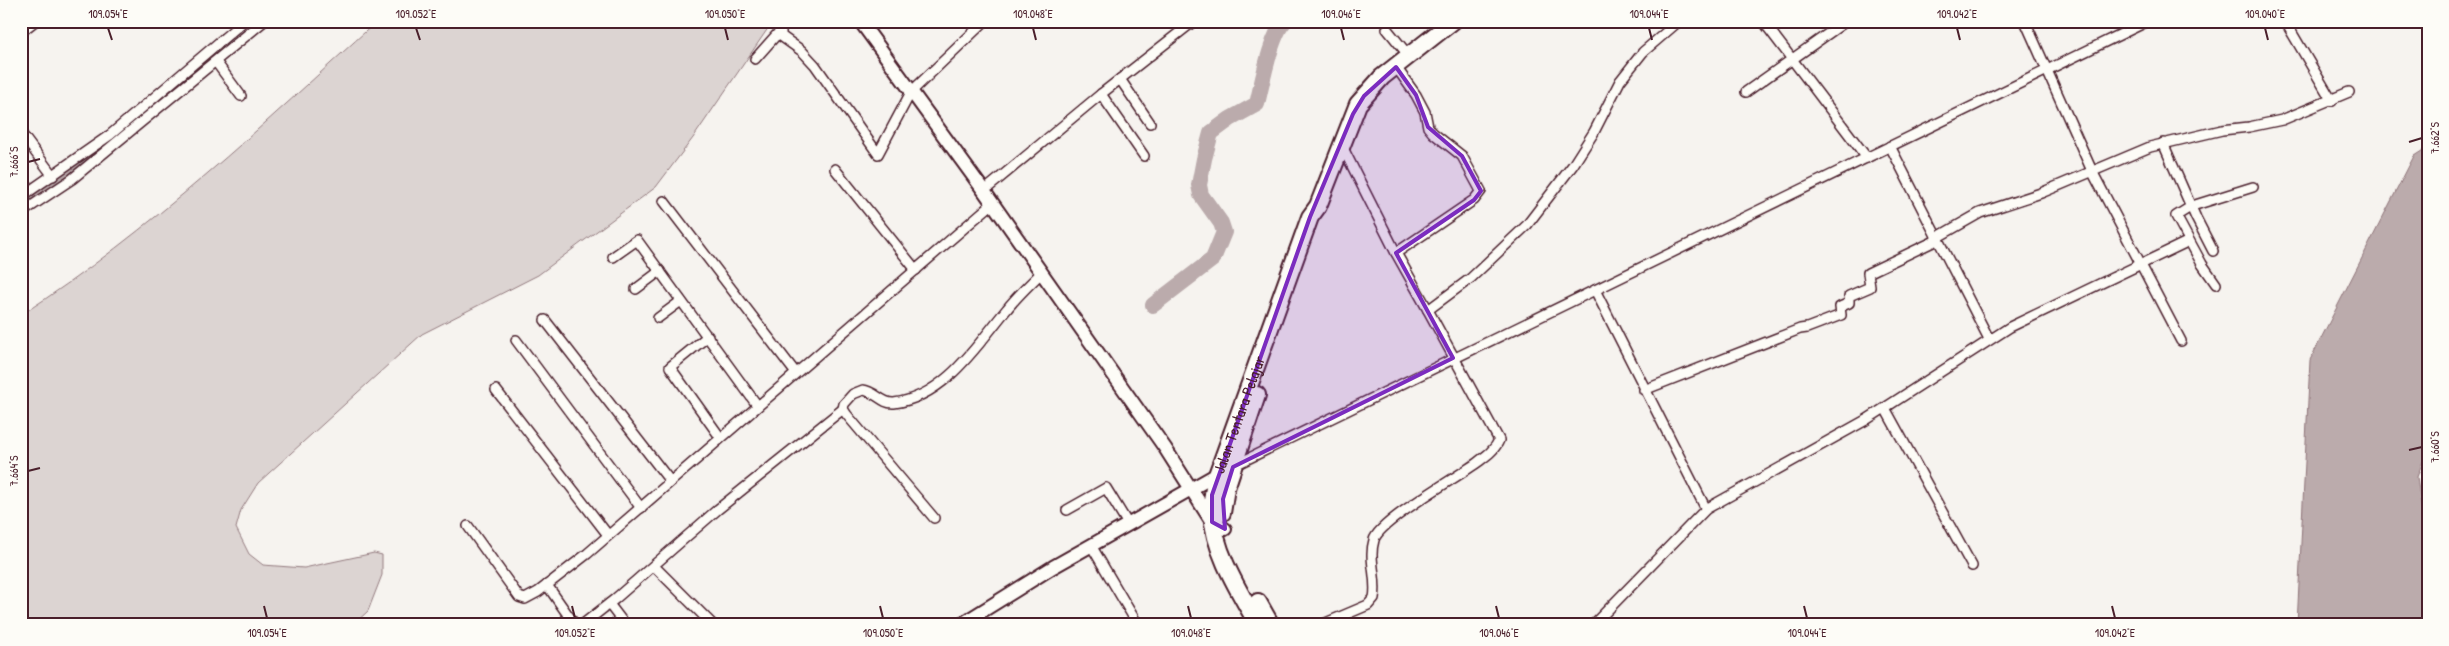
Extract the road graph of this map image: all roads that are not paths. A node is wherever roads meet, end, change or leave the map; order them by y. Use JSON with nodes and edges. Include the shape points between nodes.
{"nodes":[{"id":1,"x":35,"y":21,"type":"edge"},
{"id":2,"x":244,"y":21,"type":"edge"},
{"id":3,"x":264,"y":21,"type":"edge"},
{"id":4,"x":781,"y":21,"type":"edge"},
{"id":5,"x":860,"y":21,"type":"edge"},
{"id":6,"x":985,"y":21,"type":"edge"},
{"id":7,"x":1194,"y":21,"type":"edge"},
{"id":8,"x":1453,"y":21,"type":"edge"},
{"id":9,"x":1679,"y":21,"type":"edge"},
{"id":10,"x":1763,"y":21,"type":"edge"},
{"id":11,"x":1846,"y":21,"type":"edge"},
{"id":12,"x":2025,"y":21,"type":"edge"},
{"id":13,"x":2148,"y":21,"type":"edge"},
{"id":14,"x":2285,"y":21,"type":"edge"},
{"id":15,"x":1387,"y":28,"type":"dead end"},
{"id":16,"x":21,"y":32,"type":"edge"},
{"id":17,"x":780,"y":32,"type":"junction"},
{"id":18,"x":1409,"y":56,"type":"junction"},
{"id":19,"x":755,"y":59,"type":"dead end"},
{"id":20,"x":1792,"y":59,"type":"junction"},
{"id":21,"x":216,"y":62,"type":"junction"},
{"id":22,"x":1396,"y":67,"type":"junction"},
{"id":23,"x":2048,"y":68,"type":"junction"},
{"id":24,"x":1120,"y":78,"type":"junction"},
{"id":25,"x":911,"y":92,"type":"junction"},
{"id":26,"x":1746,"y":92,"type":"dead end"},
{"id":27,"x":2349,"y":92,"type":"dead end"},
{"id":28,"x":1101,"y":94,"type":"junction"},
{"id":29,"x":241,"y":96,"type":"dead end"},
{"id":30,"x":2332,"y":101,"type":"junction"},
{"id":31,"x":1150,"y":124,"type":"dead end"},
{"id":32,"x":21,"y":133,"type":"edge"},
{"id":33,"x":2163,"y":143,"type":"junction"},
{"id":34,"x":1340,"y":144,"type":"junction"},
{"id":35,"x":1890,"y":146,"type":"junction"},
{"id":36,"x":880,"y":153,"type":"junction"},
{"id":37,"x":1144,"y":156,"type":"dead end"},
{"id":38,"x":1867,"y":158,"type":"junction"},
{"id":39,"x":873,"y":163,"type":"dead end"},
{"id":40,"x":835,"y":168,"type":"dead end"},
{"id":41,"x":2092,"y":171,"type":"junction"},
{"id":42,"x":53,"y":176,"type":"junction"},
{"id":43,"x":2253,"y":187,"type":"dead end"},
{"id":44,"x":984,"y":191,"type":"junction"},
{"id":45,"x":21,"y":197,"type":"edge"},
{"id":46,"x":664,"y":201,"type":"dead end"},
{"id":47,"x":993,"y":203,"type":"junction"},
{"id":48,"x":1318,"y":206,"type":"junction"},
{"id":49,"x":2192,"y":206,"type":"junction"},
{"id":50,"x":21,"y":213,"type":"edge"},
{"id":51,"x":1937,"y":239,"type":"junction"},
{"id":52,"x":2189,"y":241,"type":"junction"},
{"id":53,"x":2213,"y":250,"type":"dead end"},
{"id":54,"x":1396,"y":253,"type":"junction"},
{"id":55,"x":614,"y":258,"type":"dead end"},
{"id":56,"x":2140,"y":264,"type":"junction"},
{"id":57,"x":916,"y":270,"type":"junction"},
{"id":58,"x":660,"y":272,"type":"junction"},
{"id":59,"x":1042,"y":272,"type":"junction"},
{"id":60,"x":2216,"y":284,"type":"dead end"},
{"id":61,"x":636,"y":289,"type":"dead end"},
{"id":62,"x":1595,"y":290,"type":"junction"},
{"id":63,"x":681,"y":301,"type":"junction"},
{"id":64,"x":1428,"y":310,"type":"junction"},
{"id":65,"x":658,"y":318,"type":"dead end"},
{"id":66,"x":545,"y":320,"type":"dead end"},
{"id":67,"x":708,"y":336,"type":"junction"},
{"id":68,"x":1989,"y":339,"type":"junction"},
{"id":69,"x":516,"y":340,"type":"dead end"},
{"id":70,"x":2180,"y":341,"type":"dead end"},
{"id":71,"x":1453,"y":358,"type":"junction"},
{"id":72,"x":795,"y":372,"type":"junction"},
{"id":73,"x":496,"y":390,"type":"dead end"},
{"id":74,"x":1644,"y":390,"type":"junction"},
{"id":75,"x":758,"y":405,"type":"junction"},
{"id":76,"x":843,"y":408,"type":"junction"},
{"id":77,"x":1885,"y":408,"type":"junction"},
{"id":78,"x":720,"y":437,"type":"junction"},
{"id":79,"x":1233,"y":467,"type":"junction"},
{"id":80,"x":1217,"y":475,"type":"junction"},
{"id":81,"x":670,"y":481,"type":"junction"},
{"id":82,"x":1192,"y":488,"type":"junction"},
{"id":83,"x":641,"y":508,"type":"junction"},
{"id":84,"x":1706,"y":509,"type":"junction"},
{"id":85,"x":1067,"y":510,"type":"dead end"},
{"id":86,"x":934,"y":518,"type":"dead end"},
{"id":87,"x":1128,"y":524,"type":"junction"},
{"id":88,"x":1219,"y":525,"type":"junction"},
{"id":89,"x":468,"y":526,"type":"dead end"},
{"id":90,"x":608,"y":535,"type":"junction"},
{"id":91,"x":1092,"y":547,"type":"junction"},
{"id":92,"x":654,"y":566,"type":"junction"},
{"id":93,"x":1972,"y":566,"type":"dead end"},
{"id":94,"x":547,"y":585,"type":"junction"},
{"id":95,"x":609,"y":604,"type":"junction"},
{"id":96,"x":575,"y":625,"type":"edge"},
{"id":97,"x":582,"y":625,"type":"edge"},
{"id":98,"x":625,"y":625,"type":"edge"},
{"id":99,"x":713,"y":625,"type":"edge"},
{"id":100,"x":960,"y":625,"type":"edge"},
{"id":101,"x":1138,"y":625,"type":"edge"},
{"id":102,"x":1258,"y":625,"type":"edge"},
{"id":103,"x":1271,"y":625,"type":"edge"},
{"id":104,"x":1321,"y":625,"type":"edge"},
{"id":105,"x":1593,"y":625,"type":"edge"}],
"edges":[{"from":1,"to":16,"type":"street"},
{"from":2,"to":42,"type":"street","via":[[110,135]]},
{"from":3,"to":21,"type":"street"},
{"from":4,"to":17,"type":"street"},
{"from":5,"to":25,"type":"street"},
{"from":6,"to":25,"type":"street"},
{"from":7,"to":24,"type":"street"},
{"from":8,"to":18,"type":"highway","name":"Jalan Tentara Pelajar"},
{"from":9,"to":64,"type":"street","via":[[1643,52],[1620,80],[1589,140],[1550,197],[1526,225],[1471,278]]},
{"from":10,"to":20,"type":"street"},
{"from":11,"to":20,"type":"street"},
{"from":12,"to":23,"type":"street"},
{"from":13,"to":23,"type":"street"},
{"from":14,"to":30,"type":"street"},
{"from":15,"to":18,"type":"street"},
{"from":17,"to":19,"type":"street"},
{"from":17,"to":36,"type":"street","via":[[788,43],[802,51],[815,65],[876,153]]},
{"from":18,"to":22,"type":"highway","name":"Jalan Tentara Pelajar"},
{"from":20,"to":26,"type":"street"},
{"from":20,"to":38,"type":"street"},
{"from":21,"to":29,"type":"street"},
{"from":21,"to":50,"type":"street","via":[[72,179]]},
{"from":22,"to":34,"type":"highway","name":"Jalan Tentara Pelajar","via":[[1382,77],[1358,104]]},
{"from":22,"to":54,"type":"street","via":[[1416,95],[1428,126],[1462,156],[1481,191],[1474,200]]},
{"from":23,"to":35,"type":"street"},
{"from":23,"to":41,"type":"street"},
{"from":24,"to":28,"type":"street"},
{"from":24,"to":31,"type":"street"},
{"from":25,"to":36,"type":"street"},
{"from":25,"to":44,"type":"street"},
{"from":27,"to":30,"type":"street"},
{"from":28,"to":37,"type":"street"},
{"from":28,"to":44,"type":"street"},
{"from":30,"to":33,"type":"street","via":[[2282,120]]},
{"from":32,"to":42,"type":"street"},
{"from":33,"to":41,"type":"street"},
{"from":33,"to":49,"type":"street"},
{"from":34,"to":48,"type":"highway","name":"Jalan Tentara Pelajar"},
{"from":34,"to":54,"type":"street"},
{"from":35,"to":38,"type":"street"},
{"from":35,"to":51,"type":"street"},
{"from":36,"to":39,"type":"street"},
{"from":38,"to":62,"type":"street"},
{"from":40,"to":57,"type":"street"},
{"from":41,"to":51,"type":"street","via":[[2041,193],[1980,213]]},
{"from":41,"to":56,"type":"street"},
{"from":42,"to":45,"type":"street"},
{"from":43,"to":49,"type":"street"},
{"from":44,"to":47,"type":"street"},
{"from":46,"to":72,"type":"street"},
{"from":47,"to":57,"type":"street"},
{"from":47,"to":59,"type":"street"},
{"from":48,"to":79,"type":"highway","name":"Jalan Tentara Pelajar","via":[[1317,220]]},
{"from":48,"to":80,"type":"highway","name":"Jalan Tentara Pelajar","via":[[1310,217]]},
{"from":49,"to":52,"type":"street","via":[[2176,216]]},
{"from":49,"to":53,"type":"street"},
{"from":51,"to":68,"type":"street"},
{"from":51,"to":74,"type":"street","via":[[1868,273],[1870,287],[1849,296],[1849,303],[1840,306],[1841,315]]},
{"from":52,"to":56,"type":"street"},
{"from":52,"to":60,"type":"street"},
{"from":54,"to":64,"type":"street"},
{"from":55,"to":58,"type":"street","via":[[637,240]]},
{"from":56,"to":68,"type":"street"},
{"from":56,"to":70,"type":"street"},
{"from":57,"to":72,"type":"street"},
{"from":58,"to":61,"type":"street"},
{"from":58,"to":63,"type":"street"},
{"from":59,"to":76,"type":"street","via":[[956,368],[930,392],[887,403],[863,390],[845,402]]},
{"from":59,"to":82,"type":"street"},
{"from":62,"to":71,"type":"street"},
{"from":62,"to":74,"type":"street"},
{"from":63,"to":65,"type":"street"},
{"from":63,"to":67,"type":"street"},
{"from":64,"to":71,"type":"street"},
{"from":66,"to":81,"type":"street"},
{"from":67,"to":75,"type":"street"},
{"from":67,"to":78,"type":"street","via":[[670,367]]},
{"from":68,"to":77,"type":"street"},
{"from":69,"to":83,"type":"street"},
{"from":71,"to":79,"type":"street"},
{"from":71,"to":104,"type":"street","via":[[1496,433],[1497,446],[1464,473],[1378,532],[1372,561],[1374,598],[1368,605]]},
{"from":72,"to":75,"type":"street"},
{"from":73,"to":90,"type":"street"},
{"from":74,"to":84,"type":"street"},
{"from":75,"to":78,"type":"street"},
{"from":76,"to":86,"type":"street"},
{"from":76,"to":92,"type":"street","via":[[716,510]]},
{"from":77,"to":84,"type":"street"},
{"from":77,"to":93,"type":"street"},
{"from":78,"to":81,"type":"street"},
{"from":79,"to":80,"type":"street"},
{"from":79,"to":88,"type":"highway","name":"Jalan Tentara Pelajar"},
{"from":80,"to":82,"type":"street"},
{"from":80,"to":88,"type":"highway","name":"Jalan Tentara Pelajar","via":[[1211,504]]},
{"from":81,"to":83,"type":"street"},
{"from":82,"to":87,"type":"street"},
{"from":82,"to":88,"type":"street"},
{"from":83,"to":90,"type":"street"},
{"from":84,"to":105,"type":"street"},
{"from":85,"to":87,"type":"street","via":[[1106,488]]},
{"from":87,"to":91,"type":"street"},
{"from":88,"to":102,"type":"highway","name":"Jalan Tentara Pelajar","via":[[1223,556]]},
{"from":88,"to":103,"type":"highway","name":"Jalan Tentara Pelajar","via":[[1241,574]]},
{"from":89,"to":94,"type":"street","via":[[519,597],[525,599]]},
{"from":90,"to":94,"type":"street"},
{"from":91,"to":100,"type":"street","via":[[1053,567]]},
{"from":91,"to":101,"type":"street"},
{"from":92,"to":95,"type":"street"},
{"from":92,"to":99,"type":"street"},
{"from":94,"to":96,"type":"street"},
{"from":95,"to":97,"type":"street"},
{"from":95,"to":98,"type":"street"}]}
